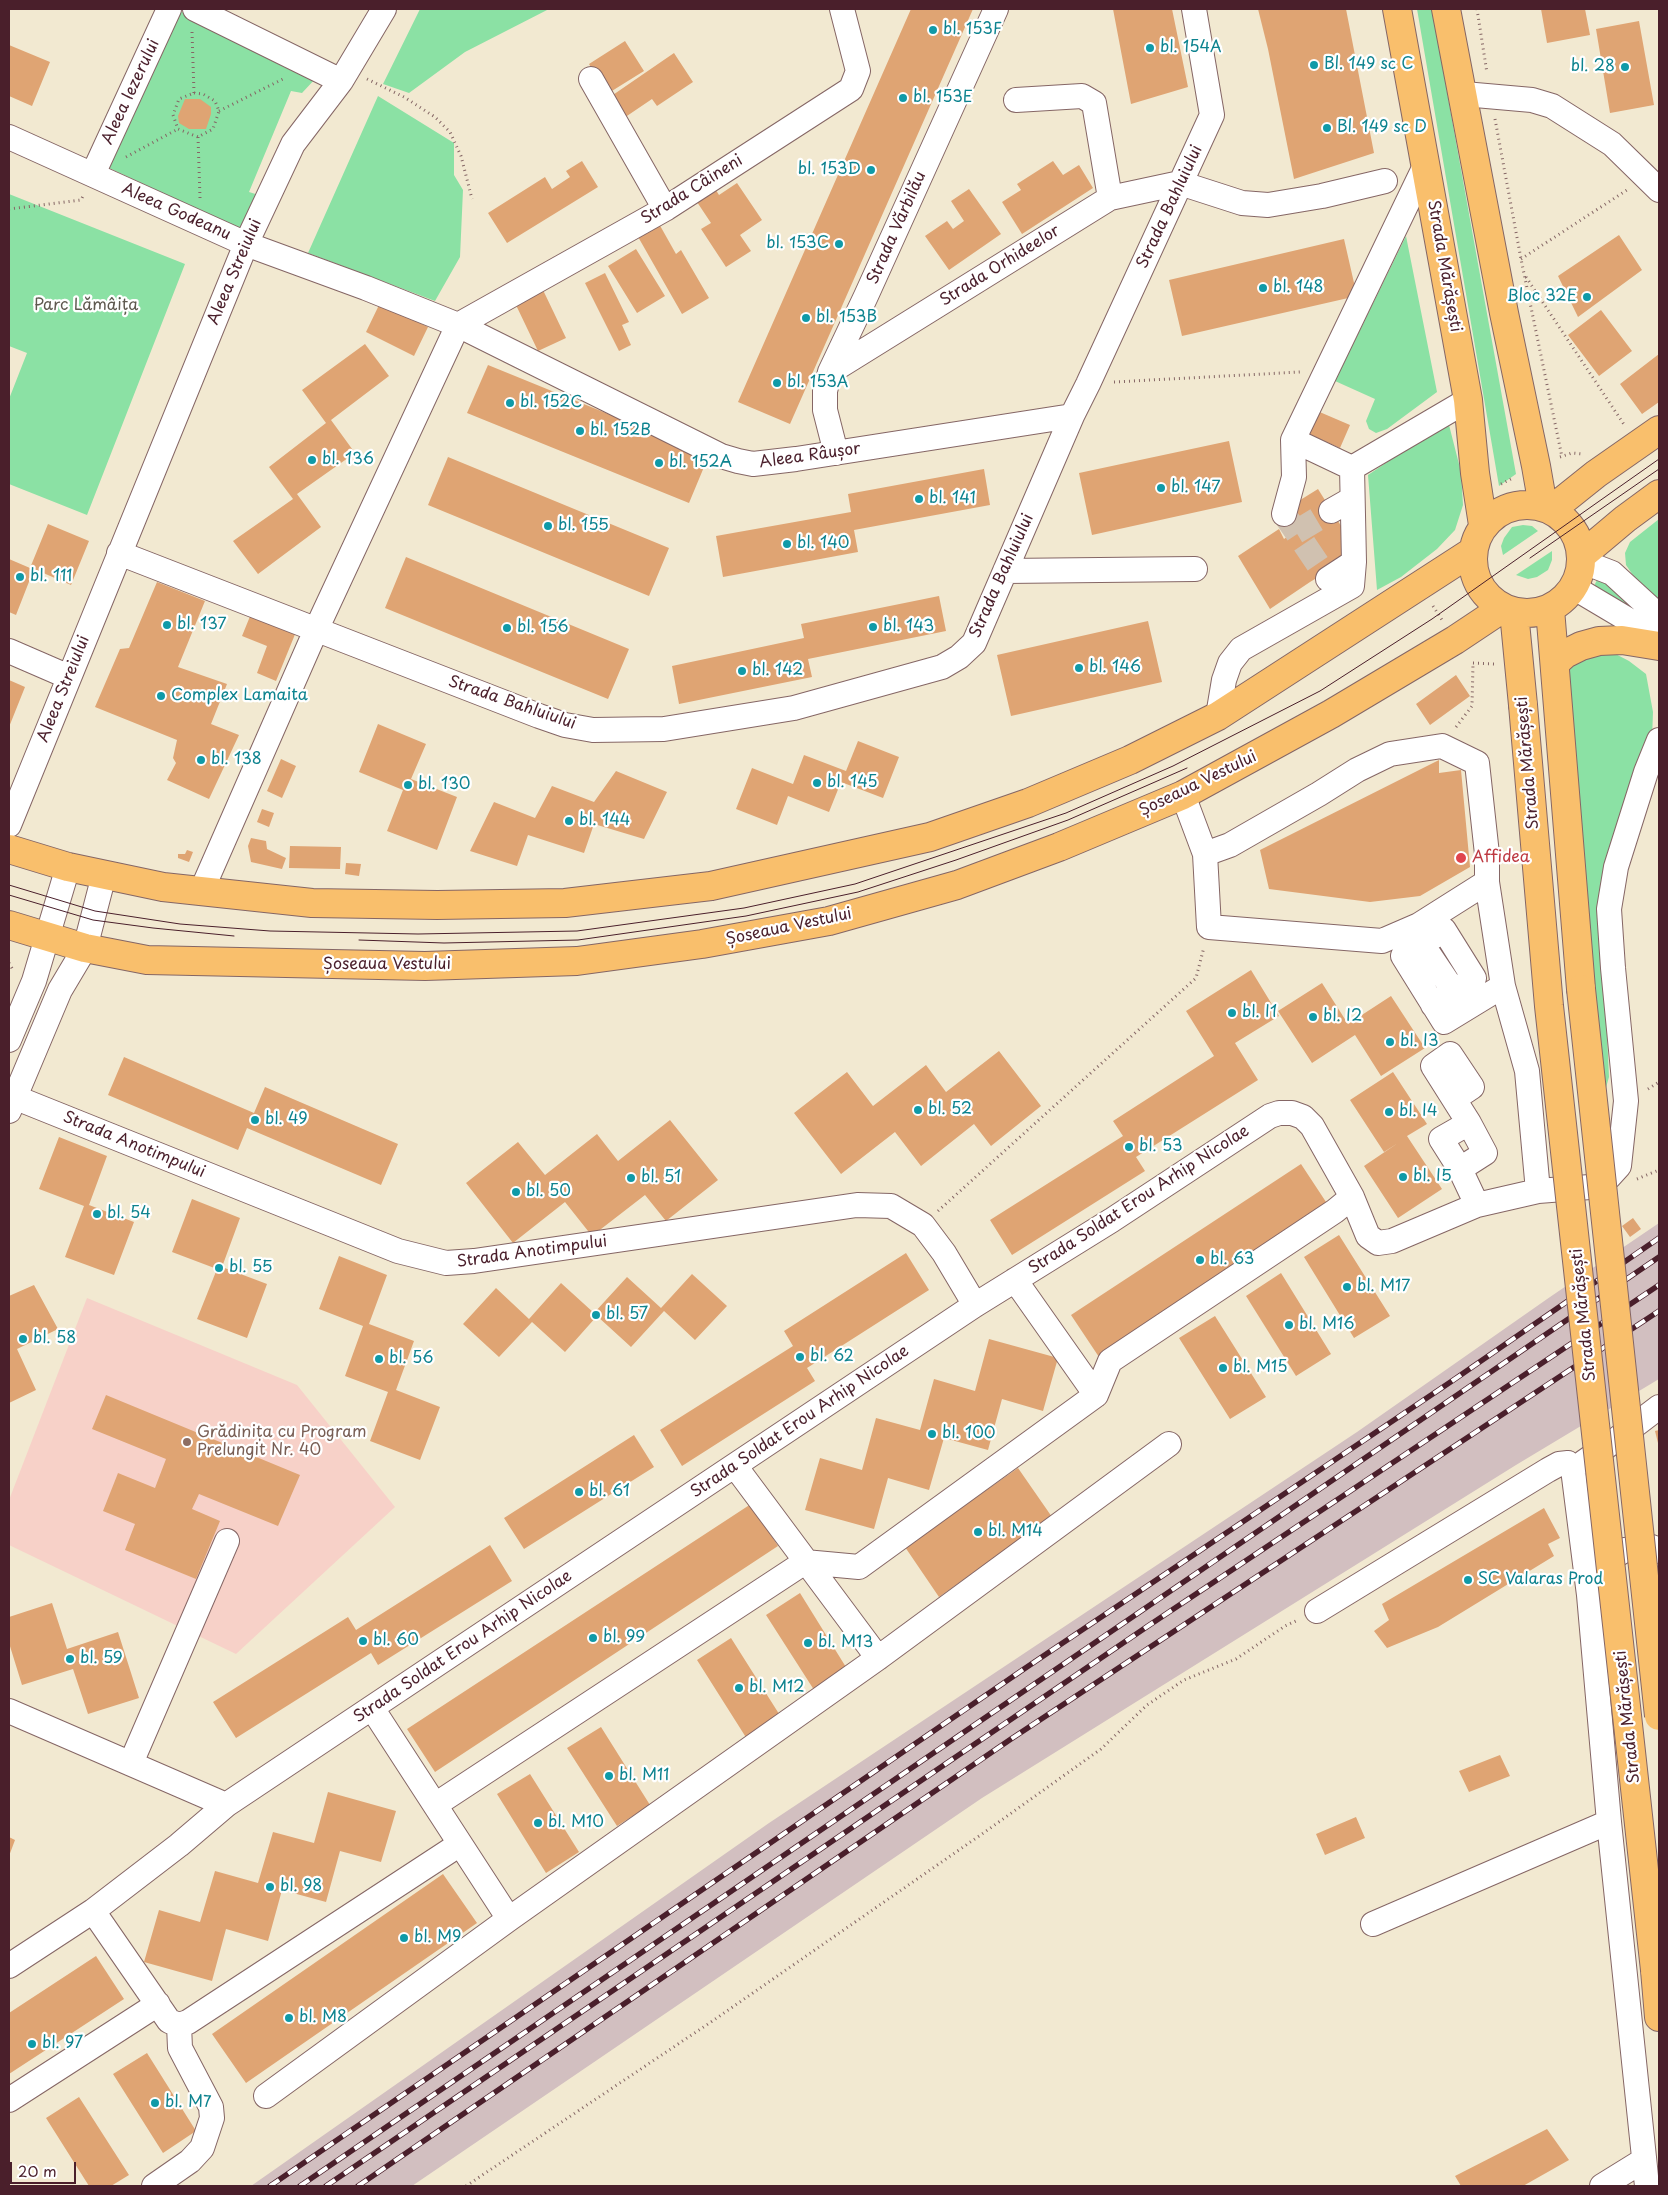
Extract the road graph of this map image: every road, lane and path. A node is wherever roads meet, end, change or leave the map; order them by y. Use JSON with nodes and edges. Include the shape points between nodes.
{"nodes":[{"id":1,"x":169,"y":9,"type":"edge"},
{"id":2,"x":384,"y":9,"type":"edge"},
{"id":3,"x":842,"y":9,"type":"edge"},
{"id":4,"x":996,"y":9,"type":"edge"},
{"id":5,"x":1194,"y":9,"type":"edge"},
{"id":6,"x":1398,"y":9,"type":"edge"},
{"id":7,"x":1446,"y":9,"type":"edge"},
{"id":8,"x":1477,"y":9,"type":"edge"},
{"id":9,"x":193,"y":18,"type":"edge"},
{"id":10,"x":308,"y":66,"type":"junction"},
{"id":11,"x":344,"y":76,"type":"junction"},
{"id":12,"x":591,"y":79,"type":"dead end"},
{"id":13,"x":194,"y":93,"type":"junction"},
{"id":14,"x":1464,"y":94,"type":"junction"},
{"id":15,"x":1491,"y":96,"type":"junction"},
{"id":16,"x":1016,"y":100,"type":"dead end"},
{"id":17,"x":219,"y":111,"type":"junction"},
{"id":18,"x":178,"y":129,"type":"junction"},
{"id":19,"x":9,"y":136,"type":"edge"},
{"id":20,"x":198,"y":137,"type":"junction"},
{"id":21,"x":1426,"y":164,"type":"junction"},
{"id":22,"x":93,"y":174,"type":"junction"},
{"id":23,"x":1385,"y":181,"type":"dead end"},
{"id":24,"x":1180,"y":183,"type":"junction"},
{"id":25,"x":1653,"y":184,"type":"edge"},
{"id":26,"x":1110,"y":198,"type":"junction"},
{"id":27,"x":472,"y":199,"type":"dead end"},
{"id":28,"x":9,"y":209,"type":"edge"},
{"id":29,"x":665,"y":209,"type":"junction"},
{"id":30,"x":201,"y":224,"type":"junction"},
{"id":31,"x":246,"y":244,"type":"junction"},
{"id":32,"x":1521,"y":259,"type":"junction"},
{"id":33,"x":1524,"y":275,"type":"junction"},
{"id":34,"x":458,"y":325,"type":"junction"},
{"id":35,"x":1327,"y":370,"type":"junction"},
{"id":36,"x":830,"y":372,"type":"junction"},
{"id":37,"x":1088,"y":384,"type":"junction"},
{"id":38,"x":1468,"y":400,"type":"junction"},
{"id":39,"x":1072,"y":416,"type":"junction"},
{"id":40,"x":1649,"y":438,"type":"edge"},
{"id":41,"x":1293,"y":440,"type":"junction"},
{"id":42,"x":836,"y":453,"type":"junction"},
{"id":43,"x":1562,"y":457,"type":"junction"},
{"id":44,"x":1536,"y":466,"type":"junction"},
{"id":45,"x":1352,"y":468,"type":"junction"},
{"id":46,"x":1596,"y":474,"type":"junction"},
{"id":47,"x":1659,"y":494,"type":"edge"},
{"id":48,"x":1478,"y":497,"type":"junction"},
{"id":49,"x":1352,"y":499,"type":"junction"},
{"id":50,"x":1547,"y":508,"type":"junction"},
{"id":51,"x":1331,"y":511,"type":"tunnel mouth"},
{"id":52,"x":1284,"y":514,"type":"tunnel mouth"},
{"id":53,"x":1483,"y":525,"type":"junction"},
{"id":54,"x":1472,"y":551,"type":"junction"},
{"id":55,"x":119,"y":553,"type":"junction"},
{"id":56,"x":1581,"y":558,"type":"junction"},
{"id":57,"x":1195,"y":569,"type":"dead end"},
{"id":58,"x":1004,"y":571,"type":"junction"},
{"id":59,"x":1573,"y":587,"type":"junction"},
{"id":60,"x":1550,"y":608,"type":"junction"},
{"id":61,"x":1508,"y":610,"type":"junction"},
{"id":62,"x":1659,"y":616,"type":"edge"},
{"id":63,"x":316,"y":630,"type":"junction"},
{"id":64,"x":1659,"y":645,"type":"edge"},
{"id":65,"x":9,"y":651,"type":"edge"},
{"id":66,"x":1555,"y":662,"type":"junction"},
{"id":67,"x":69,"y":677,"type":"junction"},
{"id":68,"x":1218,"y":716,"type":"junction"},
{"id":69,"x":1659,"y":740,"type":"edge"},
{"id":70,"x":1183,"y":795,"type":"junction"},
{"id":71,"x":9,"y":823,"type":"edge"},
{"id":72,"x":9,"y":849,"type":"edge"},
{"id":73,"x":1206,"y":854,"type":"junction"},
{"id":74,"x":68,"y":867,"type":"junction"},
{"id":75,"x":104,"y":875,"type":"junction"},
{"id":76,"x":1487,"y":882,"type":"junction"},
{"id":77,"x":201,"y":892,"type":"junction"},
{"id":78,"x":9,"y":926,"type":"edge"},
{"id":79,"x":1209,"y":927,"type":"junction"},
{"id":80,"x":48,"y":938,"type":"junction"},
{"id":81,"x":85,"y":948,"type":"junction"},
{"id":82,"x":1503,"y":986,"type":"junction"},
{"id":83,"x":1433,"y":1005,"type":"junction"},
{"id":84,"x":9,"y":1040,"type":"edge"},
{"id":85,"x":1454,"y":1099,"type":"dead end"},
{"id":86,"x":11,"y":1101,"type":"edge"},
{"id":87,"x":1469,"y":1122,"type":"junction"},
{"id":88,"x":1460,"y":1169,"type":"junction"},
{"id":89,"x":1538,"y":1191,"type":"junction"},
{"id":90,"x":1352,"y":1197,"type":"junction"},
{"id":91,"x":1477,"y":1205,"type":"junction"},
{"id":92,"x":923,"y":1225,"type":"junction"},
{"id":93,"x":1015,"y":1280,"type":"junction"},
{"id":94,"x":975,"y":1305,"type":"junction"},
{"id":95,"x":1096,"y":1395,"type":"junction"},
{"id":96,"x":1659,"y":1407,"type":"edge"},
{"id":97,"x":1169,"y":1444,"type":"dead end"},
{"id":98,"x":735,"y":1466,"type":"junction"},
{"id":99,"x":1573,"y":1469,"type":"junction"},
{"id":100,"x":227,"y":1541,"type":"dead end"},
{"id":101,"x":1659,"y":1551,"type":"edge"},
{"id":102,"x":805,"y":1562,"type":"junction"},
{"id":103,"x":1589,"y":1594,"type":"junction"},
{"id":104,"x":1317,"y":1612,"type":"joint"},
{"id":105,"x":878,"y":1658,"type":"junction"},
{"id":106,"x":372,"y":1708,"type":"junction"},
{"id":107,"x":9,"y":1711,"type":"edge"},
{"id":108,"x":1659,"y":1716,"type":"edge"},
{"id":109,"x":131,"y":1762,"type":"junction"},
{"id":110,"x":226,"y":1805,"type":"junction"},
{"id":111,"x":435,"y":1805,"type":"junction"},
{"id":112,"x":1609,"y":1822,"type":"junction"},
{"id":113,"x":460,"y":1844,"type":"junction"},
{"id":114,"x":94,"y":1911,"type":"junction"},
{"id":115,"x":509,"y":1919,"type":"junction"},
{"id":116,"x":1373,"y":1924,"type":"dead end"},
{"id":117,"x":9,"y":1966,"type":"edge"},
{"id":118,"x":158,"y":2004,"type":"junction"},
{"id":119,"x":1659,"y":2017,"type":"edge"},
{"id":120,"x":179,"y":2024,"type":"junction"},
{"id":121,"x":266,"y":2096,"type":"dead end"},
{"id":122,"x":9,"y":2100,"type":"edge"},
{"id":123,"x":1644,"y":2160,"type":"junction"},
{"id":124,"x":154,"y":2186,"type":"edge"},
{"id":125,"x":466,"y":2186,"type":"edge"},
{"id":126,"x":1602,"y":2186,"type":"edge"},
{"id":127,"x":1647,"y":2186,"type":"edge"}],
"edges":[{"from":1,"to":22,"type":"street","name":"Aleea Iezerului"},
{"from":2,"to":11,"type":"street","name":"Aleea Streiului"},
{"from":3,"to":29,"type":"street","name":"Strada Câineni","via":[[858,71],[851,89]]},
{"from":4,"to":36,"type":"street","name":"Strada Vărbilău"},
{"from":5,"to":24,"type":"street","name":"Strada Bahluiului","via":[[1212,114]]},
{"from":6,"to":21,"type":"main road","name":"Strada Mărășești"},
{"from":7,"to":14,"type":"main road"},
{"from":8,"to":15,"type":"path"},
{"from":9,"to":10,"type":"street"},
{"from":9,"to":13,"type":"path"},
{"from":10,"to":11,"type":"street"},
{"from":10,"to":17,"type":"path"},
{"from":11,"to":27,"type":"path","via":[[404,97],[435,117],[450,132],[461,156]]},
{"from":11,"to":31,"type":"street","name":"Aleea Streiului","via":[[294,144]]},
{"from":12,"to":29,"type":"street"},
{"from":13,"to":17,"type":"path","via":[[215,101]]},
{"from":13,"to":18,"type":"path","via":[[179,99],[173,115]]},
{"from":14,"to":15,"type":"street"},
{"from":14,"to":44,"type":"main road"},
{"from":15,"to":25,"type":"street","via":[[1532,100],[1552,106],[1612,144]]},
{"from":15,"to":32,"type":"path"},
{"from":16,"to":26,"type":"street","via":[[1082,96],[1094,103]]},
{"from":17,"to":20,"type":"path","via":[[213,130]]},
{"from":18,"to":20,"type":"path"},
{"from":18,"to":22,"type":"path"},
{"from":19,"to":22,"type":"street","name":"Aleea Godeanu"},
{"from":20,"to":30,"type":"path"},
{"from":21,"to":35,"type":"street"},
{"from":21,"to":38,"type":"main road","name":"Strada Mărășești"},
{"from":22,"to":28,"type":"path","via":[[81,200]]},
{"from":22,"to":30,"type":"street","name":"Aleea Godeanu"},
{"from":23,"to":24,"type":"street","via":[[1268,205],[1242,203]]},
{"from":24,"to":26,"type":"street","name":"Strada Orhideelor"},
{"from":24,"to":37,"type":"street","name":"Strada Bahluiului"},
{"from":25,"to":32,"type":"path"},
{"from":26,"to":36,"type":"street","name":"Strada Orhideelor"},
{"from":29,"to":34,"type":"street","name":"Strada Câineni"},
{"from":30,"to":31,"type":"street","name":"Aleea Godeanu"},
{"from":31,"to":34,"type":"street","name":"Aleea Godeanu"},
{"from":31,"to":55,"type":"street","name":"Aleea Streiului"},
{"from":32,"to":33,"type":"path"},
{"from":33,"to":40,"type":"path"},
{"from":33,"to":43,"type":"path"},
{"from":34,"to":42,"type":"street","name":"Aleea Râușor","via":[[721,456],[753,464]]},
{"from":34,"to":63,"type":"street"},
{"from":35,"to":37,"type":"path"},
{"from":35,"to":41,"type":"street"},
{"from":36,"to":42,"type":"street","name":"Strada Vărbilău","via":[[825,410]]},
{"from":37,"to":39,"type":"street","name":"Strada Bahluiului"},
{"from":38,"to":45,"type":"street"},
{"from":38,"to":48,"type":"main road","name":"Strada Mărășești"},
{"from":39,"to":42,"type":"street","name":"Aleea Râușor"},
{"from":39,"to":58,"type":"street","name":"Strada Bahluiului"},
{"from":40,"to":46,"type":"main road"},
{"from":41,"to":45,"type":"street"},
{"from":41,"to":52,"type":"street","via":[[1294,477]]},
{"from":43,"to":44,"type":"path"},
{"from":43,"to":46,"type":"path","via":[[1579,452],[1586,456]]},
{"from":44,"to":48,"type":"path"},
{"from":44,"to":50,"type":"main road"},
{"from":45,"to":49,"type":"street"},
{"from":46,"to":50,"type":"main road"},
{"from":47,"to":56,"type":"main road"},
{"from":48,"to":53,"type":"main road","name":"Strada Mărășești"},
{"from":49,"to":51,"type":"street"},
{"from":49,"to":68,"type":"street","via":[[1354,562],[1241,649],[1230,663],[1224,680]]},
{"from":50,"to":53,"type":"main road","via":[[1527,504],[1510,506]]},
{"from":50,"to":56,"type":"main road","via":[[1560,515],[1573,529]]},
{"from":53,"to":54,"type":"main road"},
{"from":54,"to":61,"type":"main road","via":[[1472,565],[1479,585],[1491,600]]},
{"from":54,"to":68,"type":"main road"},
{"from":55,"to":63,"type":"street"},
{"from":55,"to":67,"type":"street","name":"Aleea Streiului"},
{"from":56,"to":59,"type":"main road"},
{"from":56,"to":62,"type":"street","via":[[1612,573]]},
{"from":57,"to":58,"type":"street"},
{"from":58,"to":63,"type":"street","name":"Strada Bahluiului","via":[[974,643],[942,667],[794,708],[664,729],[593,730],[565,725]]},
{"from":59,"to":60,"type":"main road"},
{"from":59,"to":64,"type":"street","via":[[1642,628]]},
{"from":60,"to":61,"type":"main road","via":[[1532,613]]},
{"from":60,"to":66,"type":"main road","name":"Strada Mărășești"},
{"from":61,"to":70,"type":"main road","name":"Șoseaua Vestului","via":[[1331,714]]},
{"from":61,"to":119,"type":"main road","name":"Strada Mărășești","bridge":true,"via":[[1523,705],[1549,1006]]},
{"from":63,"to":77,"type":"street"},
{"from":64,"to":66,"type":"main road","via":[[1622,640],[1598,641],[1581,646]]},
{"from":65,"to":67,"type":"street"},
{"from":66,"to":108,"type":"main road","name":"Strada Mărășești","bridge":true,"via":[[1582,989]]},
{"from":67,"to":71,"type":"street","name":"Aleea Streiului"},
{"from":68,"to":77,"type":"main road","via":[[1121,764],[1028,803],[930,837],[711,886],[565,903],[312,903]]},
{"from":69,"to":89,"type":"street","via":[[1616,867],[1609,909],[1626,1102],[1618,1166],[1609,1177],[1590,1187]]},
{"from":70,"to":73,"type":"street"},
{"from":70,"to":81,"type":"main road","name":"Șoseaua Vestului","via":[[957,885],[829,921],[702,944],[577,961],[425,966],[147,960]]},
{"from":72,"to":74,"type":"main road"},
{"from":73,"to":76,"type":"street","via":[[1230,845],[1390,754],[1442,746],[1477,763]]},
{"from":73,"to":79,"type":"street"},
{"from":74,"to":75,"type":"main road"},
{"from":74,"to":80,"type":"street"},
{"from":75,"to":77,"type":"main road"},
{"from":75,"to":81,"type":"street"},
{"from":76,"to":79,"type":"street","via":[[1419,925],[1382,941]]},
{"from":76,"to":82,"type":"street"},
{"from":78,"to":80,"type":"main road","name":"Șoseaua Vestului"},
{"from":79,"to":92,"type":"path","via":[[1196,978]]},
{"from":80,"to":81,"type":"main road","name":"Șoseaua Vestului"},
{"from":80,"to":84,"type":"street"},
{"from":81,"to":86,"type":"street","via":[[60,990]]},
{"from":82,"to":83,"type":"street","via":[[1444,1022]]},
{"from":82,"to":89,"type":"street","via":[[1527,1071]]},
{"from":83,"to":83,"type":"street","via":[[1453,990],[1422,944],[1403,956]]},
{"from":85,"to":87,"type":"street"},
{"from":86,"to":92,"type":"street","name":"Strada Anotimpului","via":[[398,1251],[446,1263],[858,1205],[890,1206]]},
{"from":87,"to":88,"type":"street","via":[[1485,1153]]},
{"from":87,"to":88,"type":"street","via":[[1441,1139]]},
{"from":88,"to":91,"type":"street"},
{"from":89,"to":91,"type":"street"},
{"from":90,"to":91,"type":"street","name":"Strada Soldat Erou Arhip Nicolae","via":[[1368,1236],[1378,1243],[1392,1241]]},
{"from":90,"to":93,"type":"street","name":"Strada Soldat Erou Arhip Nicolae","via":[[1312,1126],[1303,1117],[1279,1113]]},
{"from":90,"to":95,"type":"street","via":[[1110,1361]]},
{"from":92,"to":94,"type":"street","name":"Strada Anotimpului"},
{"from":93,"to":94,"type":"street","name":"Strada Soldat Erou Arhip Nicolae"},
{"from":93,"to":95,"type":"street"},
{"from":94,"to":98,"type":"street","name":"Strada Soldat Erou Arhip Nicolae"},
{"from":95,"to":102,"type":"street","via":[[859,1567]]},
{"from":96,"to":99,"type":"street"},
{"from":97,"to":105,"type":"street"},
{"from":98,"to":102,"type":"street"},
{"from":98,"to":106,"type":"street","name":"Strada Soldat Erou Arhip Nicolae"},
{"from":99,"to":103,"type":"street"},
{"from":99,"to":104,"type":"street","via":[[1568,1463],[1548,1470]]},
{"from":100,"to":109,"type":"street"},
{"from":101,"to":103,"type":"street","via":[[1652,1547],[1625,1550],[1603,1563],[1594,1576]]},
{"from":102,"to":105,"type":"street"},
{"from":102,"to":111,"type":"street"},
{"from":103,"to":112,"type":"street"},
{"from":104,"to":125,"type":"path","via":[[1285,1626],[1236,1658],[1184,1680],[1147,1705],[1101,1749],[982,1834],[711,2022]]},
{"from":105,"to":115,"type":"street"},
{"from":106,"to":110,"type":"street","name":"Strada Soldat Erou Arhip Nicolae"},
{"from":106,"to":111,"type":"street"},
{"from":107,"to":109,"type":"street"},
{"from":109,"to":110,"type":"street"},
{"from":110,"to":114,"type":"street","name":"Strada Soldat Erou Arhip Nicolae"},
{"from":111,"to":113,"type":"street"},
{"from":112,"to":116,"type":"street"},
{"from":112,"to":123,"type":"street"},
{"from":113,"to":115,"type":"street"},
{"from":113,"to":120,"type":"street","via":[[188,2022]]},
{"from":114,"to":117,"type":"street","name":"Strada Soldat Erou Arhip Nicolae"},
{"from":114,"to":118,"type":"street"},
{"from":115,"to":121,"type":"street"},
{"from":118,"to":120,"type":"street","via":[[169,2020]]},
{"from":118,"to":122,"type":"street"},
{"from":120,"to":124,"type":"street","via":[[180,2048],[210,2107],[212,2118],[202,2148],[190,2161]]},
{"from":123,"to":126,"type":"street"},
{"from":123,"to":127,"type":"street"}]}
